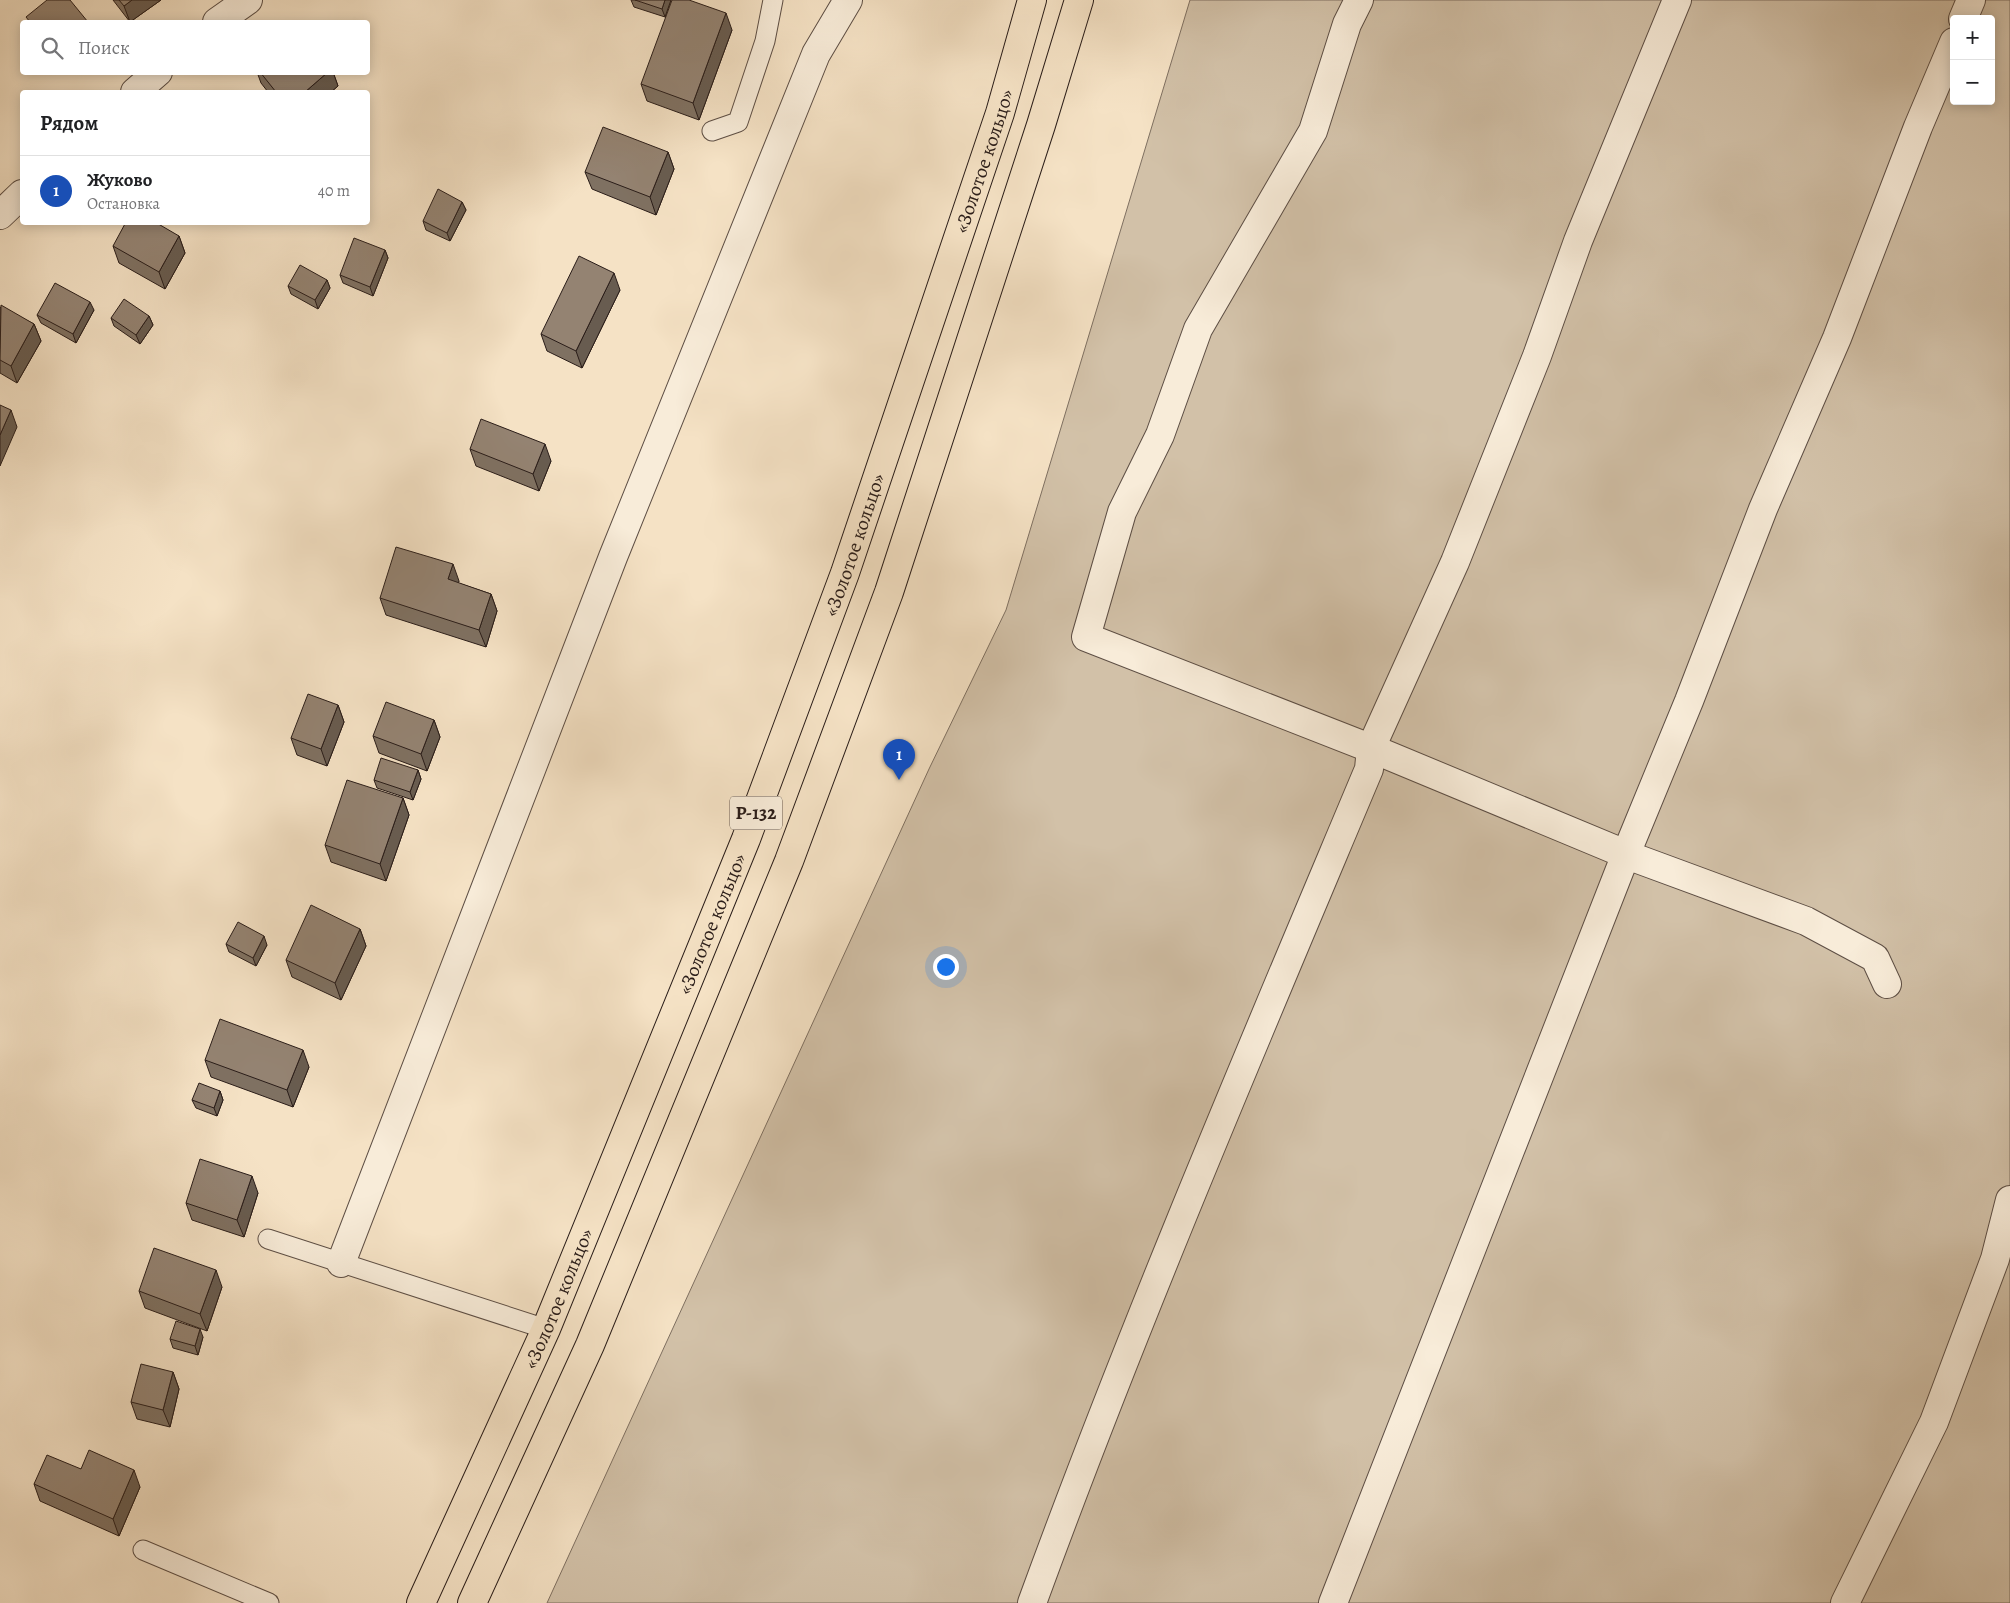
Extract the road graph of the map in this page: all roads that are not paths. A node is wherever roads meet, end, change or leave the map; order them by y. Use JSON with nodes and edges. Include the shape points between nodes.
{"nodes":[{"id":1,"x":248,"y":0,"type":"edge"},
{"id":2,"x":773,"y":0,"type":"edge"},
{"id":3,"x":848,"y":0,"type":"edge"},
{"id":4,"x":1032,"y":0,"type":"edge"},
{"id":5,"x":1079,"y":0,"type":"edge"},
{"id":6,"x":1359,"y":0,"type":"edge"},
{"id":7,"x":1677,"y":0,"type":"edge"},
{"id":8,"x":1971,"y":0,"type":"edge"},
{"id":9,"x":1965,"y":15,"type":"edge"},
{"id":10,"x":220,"y":20,"type":"edge"},
{"id":11,"x":1950,"y":51,"type":"edge"},
{"id":12,"x":155,"y":75,"type":"edge"},
{"id":13,"x":137,"y":90,"type":"edge"},
{"id":14,"x":712,"y":131,"type":"dead end"},
{"id":15,"x":20,"y":196,"type":"edge"},
{"id":16,"x":0,"y":215,"type":"edge"},
{"id":17,"x":1370,"y":748,"type":"junction"},
{"id":18,"x":1626,"y":854,"type":"junction"},
{"id":19,"x":1887,"y":984,"type":"dead end"},
{"id":20,"x":2010,"y":1200,"type":"edge"},
{"id":21,"x":268,"y":1239,"type":"dead end"},
{"id":22,"x":341,"y":1263,"type":"junction"},
{"id":23,"x":546,"y":1329,"type":"junction"},
{"id":24,"x":143,"y":1550,"type":"dead end"},
{"id":25,"x":269,"y":1603,"type":"edge"},
{"id":26,"x":421,"y":1603,"type":"edge"},
{"id":27,"x":472,"y":1603,"type":"edge"},
{"id":28,"x":1032,"y":1603,"type":"edge"},
{"id":29,"x":1333,"y":1603,"type":"edge"},
{"id":30,"x":1845,"y":1603,"type":"edge"}],
"edges":[{"from":1,"to":10,"type":"street"},
{"from":2,"to":14,"type":"lane","via":[[765,41],[738,122]]},
{"from":3,"to":22,"type":"street","via":[[816,54],[616,548]]},
{"from":4,"to":23,"type":"highway","name":"«Золотое кольцо»","number":"Р-132","via":[[1000,113],[846,573],[746,839]]},
{"from":5,"to":27,"type":"highway","number":"Р-132","via":[[890,592],[789,861],[590,1345]]},
{"from":6,"to":17,"type":"street","via":[[1348,24],[1314,131],[1198,329],[1160,435],[1122,512],[1086,637]]},
{"from":7,"to":17,"type":"street","via":[[1578,241],[1537,356],[1455,562]]},
{"from":8,"to":9,"type":"street"},
{"from":11,"to":18,"type":"street"},
{"from":12,"to":13,"type":"street"},
{"from":15,"to":16,"type":"street"},
{"from":17,"to":18,"type":"street"},
{"from":17,"to":28,"type":"street","via":[[1369,769],[1197,1180],[1084,1462]]},
{"from":18,"to":19,"type":"street","via":[[1806,921],[1874,958]]},
{"from":18,"to":29,"type":"street"},
{"from":20,"to":30,"type":"street","via":[[1995,1259],[1934,1422]]},
{"from":21,"to":22,"type":"lane"},
{"from":22,"to":23,"type":"lane"},
{"from":23,"to":26,"type":"highway","name":"«Золотое кольцо»","number":"Р-132"},
{"from":24,"to":25,"type":"lane"}]}
